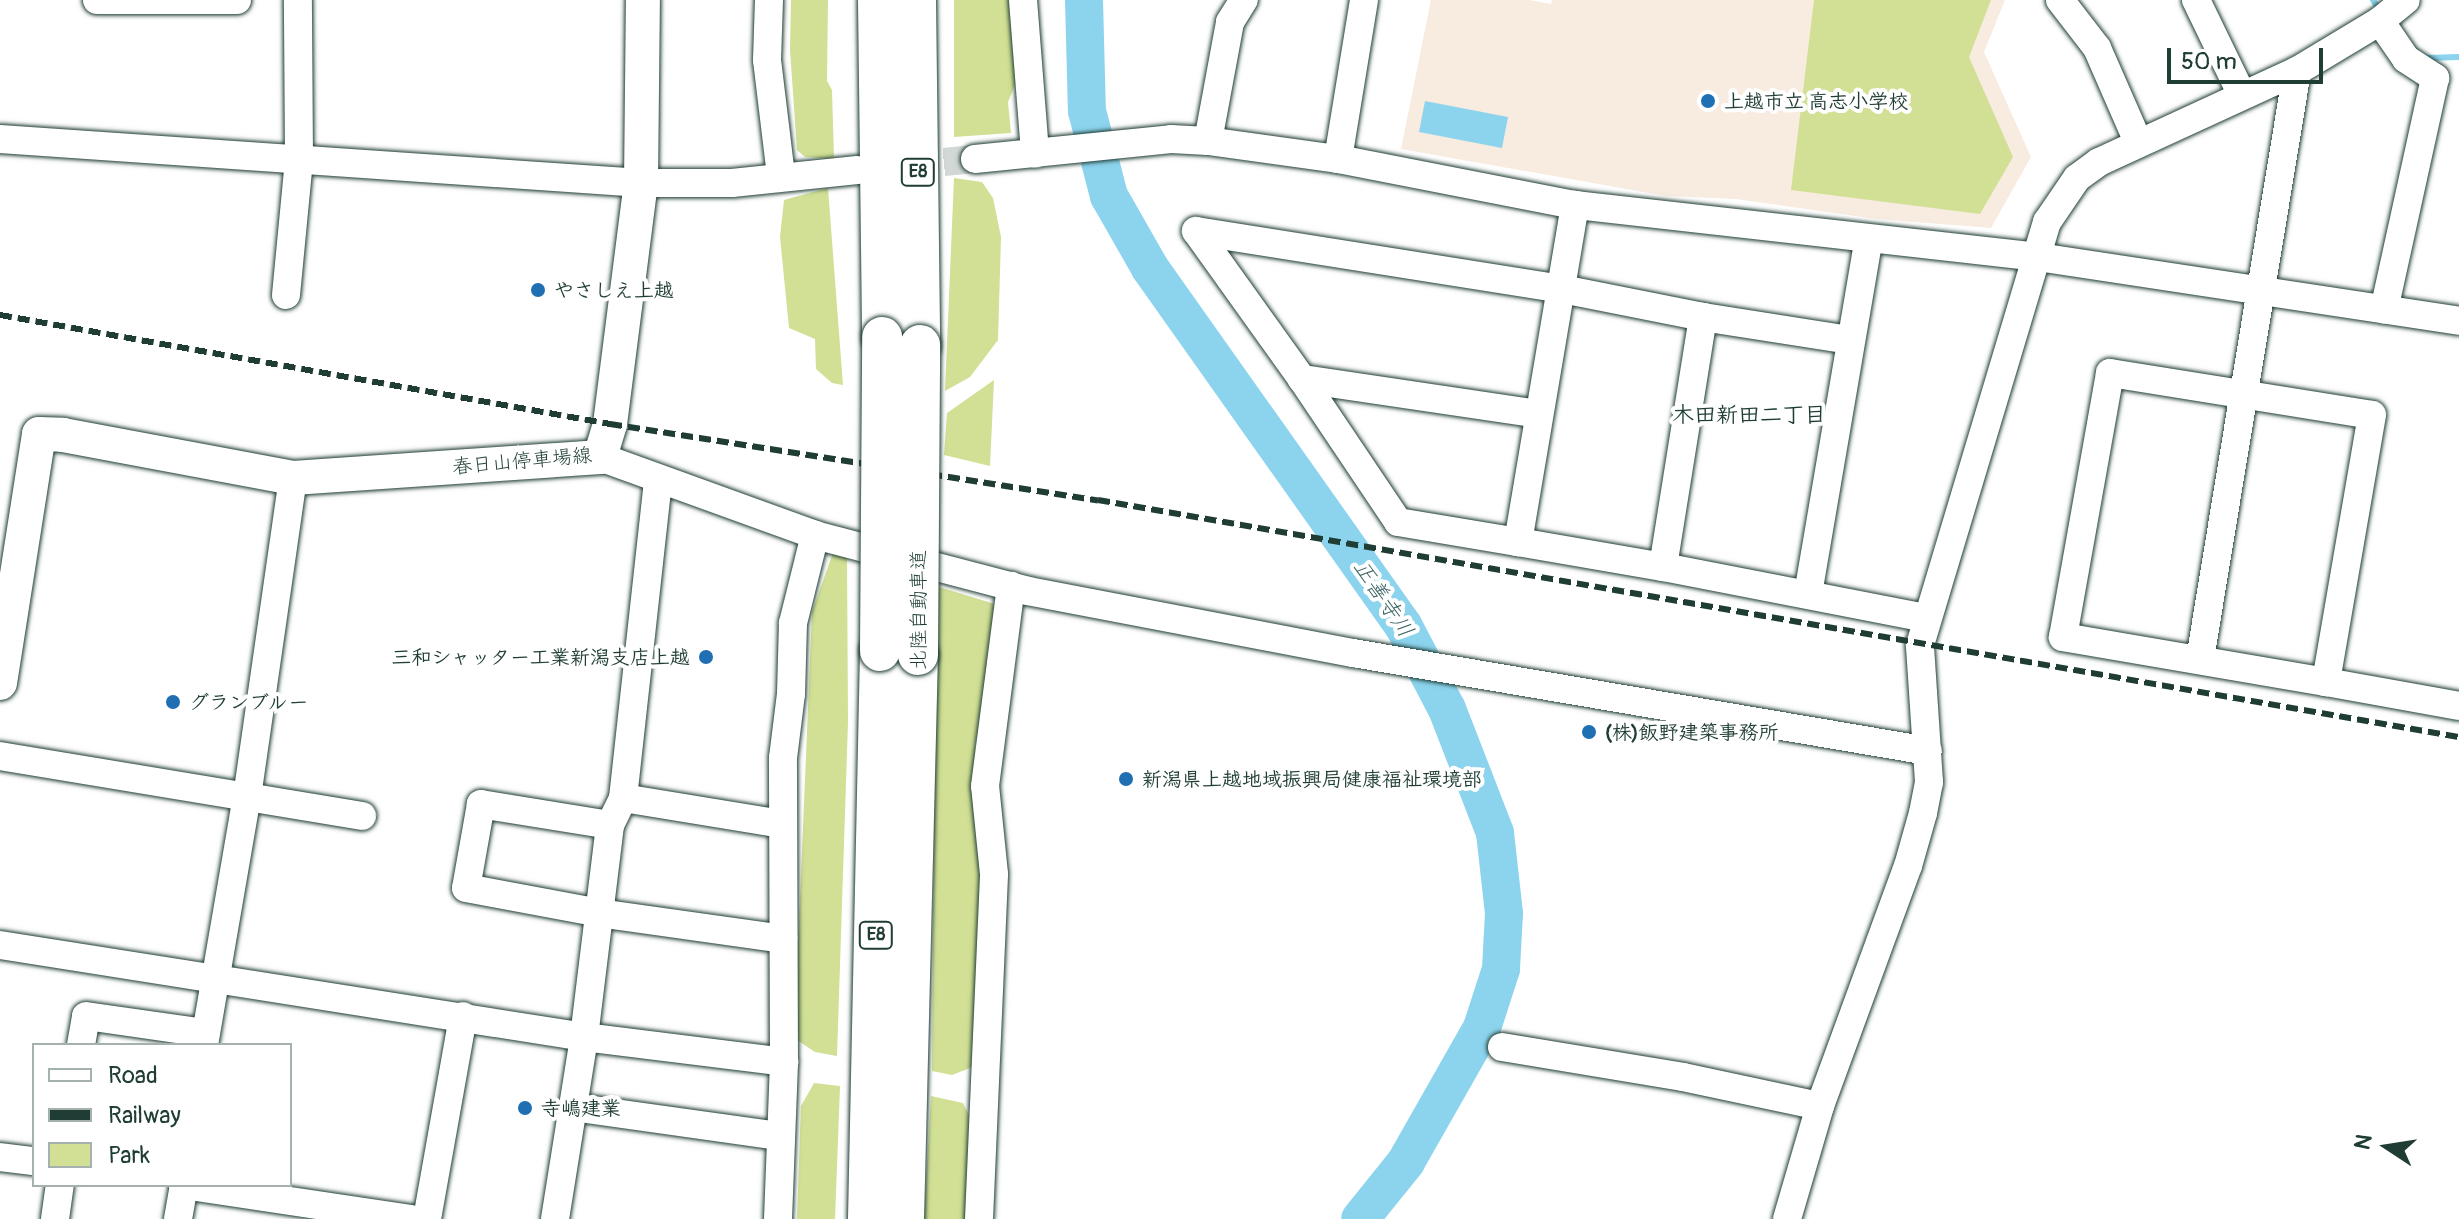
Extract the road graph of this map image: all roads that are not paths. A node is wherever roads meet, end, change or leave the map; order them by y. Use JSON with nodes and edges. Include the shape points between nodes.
{"nodes":[{"id":1,"x":97,"y":0,"type":"edge"},
{"id":2,"x":111,"y":0,"type":"edge"},
{"id":3,"x":214,"y":0,"type":"edge"},
{"id":4,"x":237,"y":0,"type":"edge"},
{"id":5,"x":298,"y":0,"type":"edge"},
{"id":6,"x":643,"y":0,"type":"edge"},
{"id":7,"x":769,"y":0,"type":"edge"},
{"id":8,"x":878,"y":0,"type":"edge"},
{"id":9,"x":916,"y":0,"type":"edge"},
{"id":10,"x":1023,"y":0,"type":"edge"},
{"id":11,"x":1244,"y":0,"type":"edge"},
{"id":12,"x":1364,"y":0,"type":"edge"},
{"id":13,"x":2060,"y":0,"type":"edge"},
{"id":14,"x":2196,"y":0,"type":"edge"},
{"id":15,"x":2392,"y":11,"type":"edge"},
{"id":16,"x":2297,"y":71,"type":"junction"},
{"id":17,"x":2447,"y":76,"type":"edge"},
{"id":18,"x":2242,"y":95,"type":"junction"},
{"id":19,"x":0,"y":139,"type":"edge"},
{"id":20,"x":1208,"y":141,"type":"junction"},
{"id":21,"x":2138,"y":142,"type":"junction"},
{"id":22,"x":1035,"y":154,"type":"junction"},
{"id":23,"x":299,"y":159,"type":"junction"},
{"id":24,"x":975,"y":159,"type":"tunnel mouth"},
{"id":25,"x":1338,"y":159,"type":"junction"},
{"id":26,"x":857,"y":170,"type":"dead end"},
{"id":27,"x":781,"y":176,"type":"junction"},
{"id":28,"x":641,"y":183,"type":"junction"},
{"id":29,"x":1575,"y":205,"type":"junction"},
{"id":30,"x":1869,"y":239,"type":"junction"},
{"id":31,"x":2038,"y":257,"type":"junction"},
{"id":32,"x":1562,"y":289,"type":"junction"},
{"id":33,"x":2260,"y":290,"type":"junction"},
{"id":34,"x":286,"y":295,"type":"dead end"},
{"id":35,"x":2384,"y":309,"type":"junction"},
{"id":36,"x":1703,"y":317,"type":"junction"},
{"id":37,"x":2459,"y":321,"type":"edge"},
{"id":38,"x":1850,"y":340,"type":"junction"},
{"id":39,"x":901,"y":341,"type":"junction"},
{"id":40,"x":1302,"y":379,"type":"junction"},
{"id":41,"x":2244,"y":393,"type":"junction"},
{"id":42,"x":1539,"y":414,"type":"junction"},
{"id":43,"x":600,"y":457,"type":"junction"},
{"id":44,"x":293,"y":478,"type":"junction"},
{"id":45,"x":658,"y":480,"type":"junction"},
{"id":46,"x":815,"y":535,"type":"junction"},
{"id":47,"x":1518,"y":542,"type":"junction"},
{"id":48,"x":1663,"y":567,"type":"junction"},
{"id":49,"x":1011,"y":586,"type":"junction"},
{"id":50,"x":1808,"y":594,"type":"junction"},
{"id":51,"x":1926,"y":618,"type":"junction"},
{"id":52,"x":899,"y":653,"type":"junction"},
{"id":53,"x":2200,"y":659,"type":"junction"},
{"id":54,"x":1,"y":665,"type":"edge"},
{"id":55,"x":2326,"y":682,"type":"junction"},
{"id":56,"x":2459,"y":706,"type":"edge"},
{"id":57,"x":1928,"y":751,"type":"junction"},
{"id":58,"x":0,"y":756,"type":"edge"},
{"id":59,"x":247,"y":797,"type":"junction"},
{"id":60,"x":623,"y":798,"type":"junction"},
{"id":61,"x":362,"y":816,"type":"dead end"},
{"id":62,"x":782,"y":824,"type":"junction"},
{"id":63,"x":610,"y":825,"type":"junction"},
{"id":64,"x":599,"y":913,"type":"junction"},
{"id":65,"x":783,"y":939,"type":"junction"},
{"id":66,"x":0,"y":945,"type":"edge"},
{"id":67,"x":214,"y":979,"type":"junction"},
{"id":68,"x":463,"y":1016,"type":"junction"},
{"id":69,"x":584,"y":1037,"type":"junction"},
{"id":70,"x":205,"y":1039,"type":"edge"},
{"id":71,"x":81,"y":1043,"type":"edge"},
{"id":72,"x":1502,"y":1047,"type":"dead end"},
{"id":73,"x":784,"y":1062,"type":"junction"},
{"id":74,"x":1820,"y":1106,"type":"junction"},
{"id":75,"x":572,"y":1107,"type":"junction"},
{"id":76,"x":778,"y":1136,"type":"junction"},
{"id":77,"x":0,"y":1157,"type":"edge"},
{"id":78,"x":32,"y":1161,"type":"edge"},
{"id":79,"x":60,"y":1187,"type":"edge"},
{"id":80,"x":184,"y":1187,"type":"edge"},
{"id":81,"x":197,"y":1187,"type":"edge"},
{"id":82,"x":55,"y":1219,"type":"edge"},
{"id":83,"x":178,"y":1219,"type":"edge"},
{"id":84,"x":411,"y":1219,"type":"edge"},
{"id":85,"x":427,"y":1219,"type":"edge"},
{"id":86,"x":555,"y":1219,"type":"edge"},
{"id":87,"x":778,"y":1219,"type":"edge"},
{"id":88,"x":868,"y":1219,"type":"edge"},
{"id":89,"x":904,"y":1219,"type":"edge"},
{"id":90,"x":979,"y":1219,"type":"edge"},
{"id":91,"x":1787,"y":1219,"type":"edge"}],
"edges":[{"from":1,"to":2,"type":"street"},
{"from":2,"to":3,"type":"street"},
{"from":3,"to":4,"type":"street"},
{"from":5,"to":23,"type":"street"},
{"from":6,"to":28,"type":"main road","name":"春日山停車場線"},
{"from":7,"to":27,"type":"street","via":[[767,60]]},
{"from":8,"to":39,"type":"highway","name":"北陸自動車道","number":"E8"},
{"from":9,"to":39,"type":"highway","name":"北陸自動車道","number":"E8"},
{"from":10,"to":22,"type":"street"},
{"from":11,"to":20,"type":"street","via":[[1230,22]]},
{"from":12,"to":25,"type":"street"},
{"from":13,"to":21,"type":"street","via":[[2097,48]]},
{"from":14,"to":18,"type":"street"},
{"from":15,"to":16,"type":"street"},
{"from":15,"to":17,"type":"street","via":[[2406,59]]},
{"from":16,"to":18,"type":"street"},
{"from":16,"to":33,"type":"street"},
{"from":17,"to":35,"type":"street"},
{"from":18,"to":21,"type":"street"},
{"from":19,"to":23,"type":"street"},
{"from":20,"to":22,"type":"street","via":[[1171,139]]},
{"from":20,"to":25,"type":"street"},
{"from":21,"to":31,"type":"street","via":[[2077,178],[2047,222]]},
{"from":22,"to":24,"type":"street"},
{"from":23,"to":28,"type":"street"},
{"from":23,"to":34,"type":"street"},
{"from":25,"to":29,"type":"street"},
{"from":26,"to":27,"type":"street"},
{"from":27,"to":28,"type":"street","via":[[732,183]]},
{"from":28,"to":43,"type":"main road","name":"春日山停車場線","via":[[610,424]]},
{"from":29,"to":30,"type":"street"},
{"from":29,"to":32,"type":"street"},
{"from":30,"to":31,"type":"street"},
{"from":30,"to":38,"type":"street"},
{"from":31,"to":33,"type":"street"},
{"from":31,"to":51,"type":"street"},
{"from":32,"to":36,"type":"street"},
{"from":32,"to":40,"type":"street","via":[[1196,231]]},
{"from":32,"to":42,"type":"street"},
{"from":33,"to":35,"type":"street"},
{"from":33,"to":41,"type":"street"},
{"from":35,"to":37,"type":"street"},
{"from":36,"to":38,"type":"street"},
{"from":36,"to":48,"type":"street"},
{"from":38,"to":50,"type":"street"},
{"from":39,"to":52,"type":"highway","name":"北陸自動車道","number":"E8","bridge":true},
{"from":40,"to":42,"type":"street"},
{"from":40,"to":47,"type":"street","via":[[1398,522]]},
{"from":41,"to":53,"type":"street"},
{"from":41,"to":53,"type":"street","via":[[2110,373],[2063,637]]},
{"from":41,"to":55,"type":"street","via":[[2372,415]]},
{"from":42,"to":47,"type":"street"},
{"from":43,"to":44,"type":"main road","name":"春日山停車場線"},
{"from":43,"to":45,"type":"street"},
{"from":44,"to":54,"type":"main road","name":"春日山停車場線","via":[[39,434]]},
{"from":44,"to":59,"type":"street"},
{"from":45,"to":46,"type":"street"},
{"from":45,"to":60,"type":"street"},
{"from":46,"to":49,"type":"street"},
{"from":46,"to":62,"type":"street","via":[[793,623]]},
{"from":47,"to":48,"type":"street"},
{"from":48,"to":50,"type":"street"},
{"from":49,"to":57,"type":"street","via":[[1353,653]]},
{"from":49,"to":90,"type":"street","via":[[985,786],[994,874]]},
{"from":50,"to":51,"type":"street"},
{"from":51,"to":57,"type":"street","via":[[1920,645]]},
{"from":52,"to":88,"type":"highway","name":"北陸自動車道","number":"E8"},
{"from":52,"to":89,"type":"highway","name":"北陸自動車道","number":"E8"},
{"from":53,"to":55,"type":"street"},
{"from":55,"to":56,"type":"street"},
{"from":57,"to":74,"type":"street","via":[[1929,782],[1908,866]]},
{"from":58,"to":59,"type":"street"},
{"from":59,"to":61,"type":"street"},
{"from":59,"to":67,"type":"street"},
{"from":60,"to":62,"type":"street"},
{"from":60,"to":63,"type":"street"},
{"from":62,"to":65,"type":"street"},
{"from":63,"to":64,"type":"street"},
{"from":63,"to":64,"type":"street","via":[[481,804],[466,888]]},
{"from":64,"to":65,"type":"street"},
{"from":64,"to":69,"type":"street"},
{"from":65,"to":73,"type":"street"},
{"from":66,"to":67,"type":"street"},
{"from":67,"to":68,"type":"street"},
{"from":67,"to":70,"type":"street"},
{"from":68,"to":69,"type":"street"},
{"from":68,"to":85,"type":"street"},
{"from":69,"to":73,"type":"street"},
{"from":69,"to":75,"type":"street"},
{"from":70,"to":71,"type":"street","via":[[86,1016]]},
{"from":72,"to":74,"type":"street"},
{"from":73,"to":76,"type":"street"},
{"from":74,"to":91,"type":"street"},
{"from":75,"to":76,"type":"street"},
{"from":75,"to":86,"type":"street"},
{"from":76,"to":87,"type":"street"},
{"from":77,"to":78,"type":"street"},
{"from":79,"to":82,"type":"street"},
{"from":80,"to":83,"type":"street"},
{"from":81,"to":84,"type":"street"}]}
